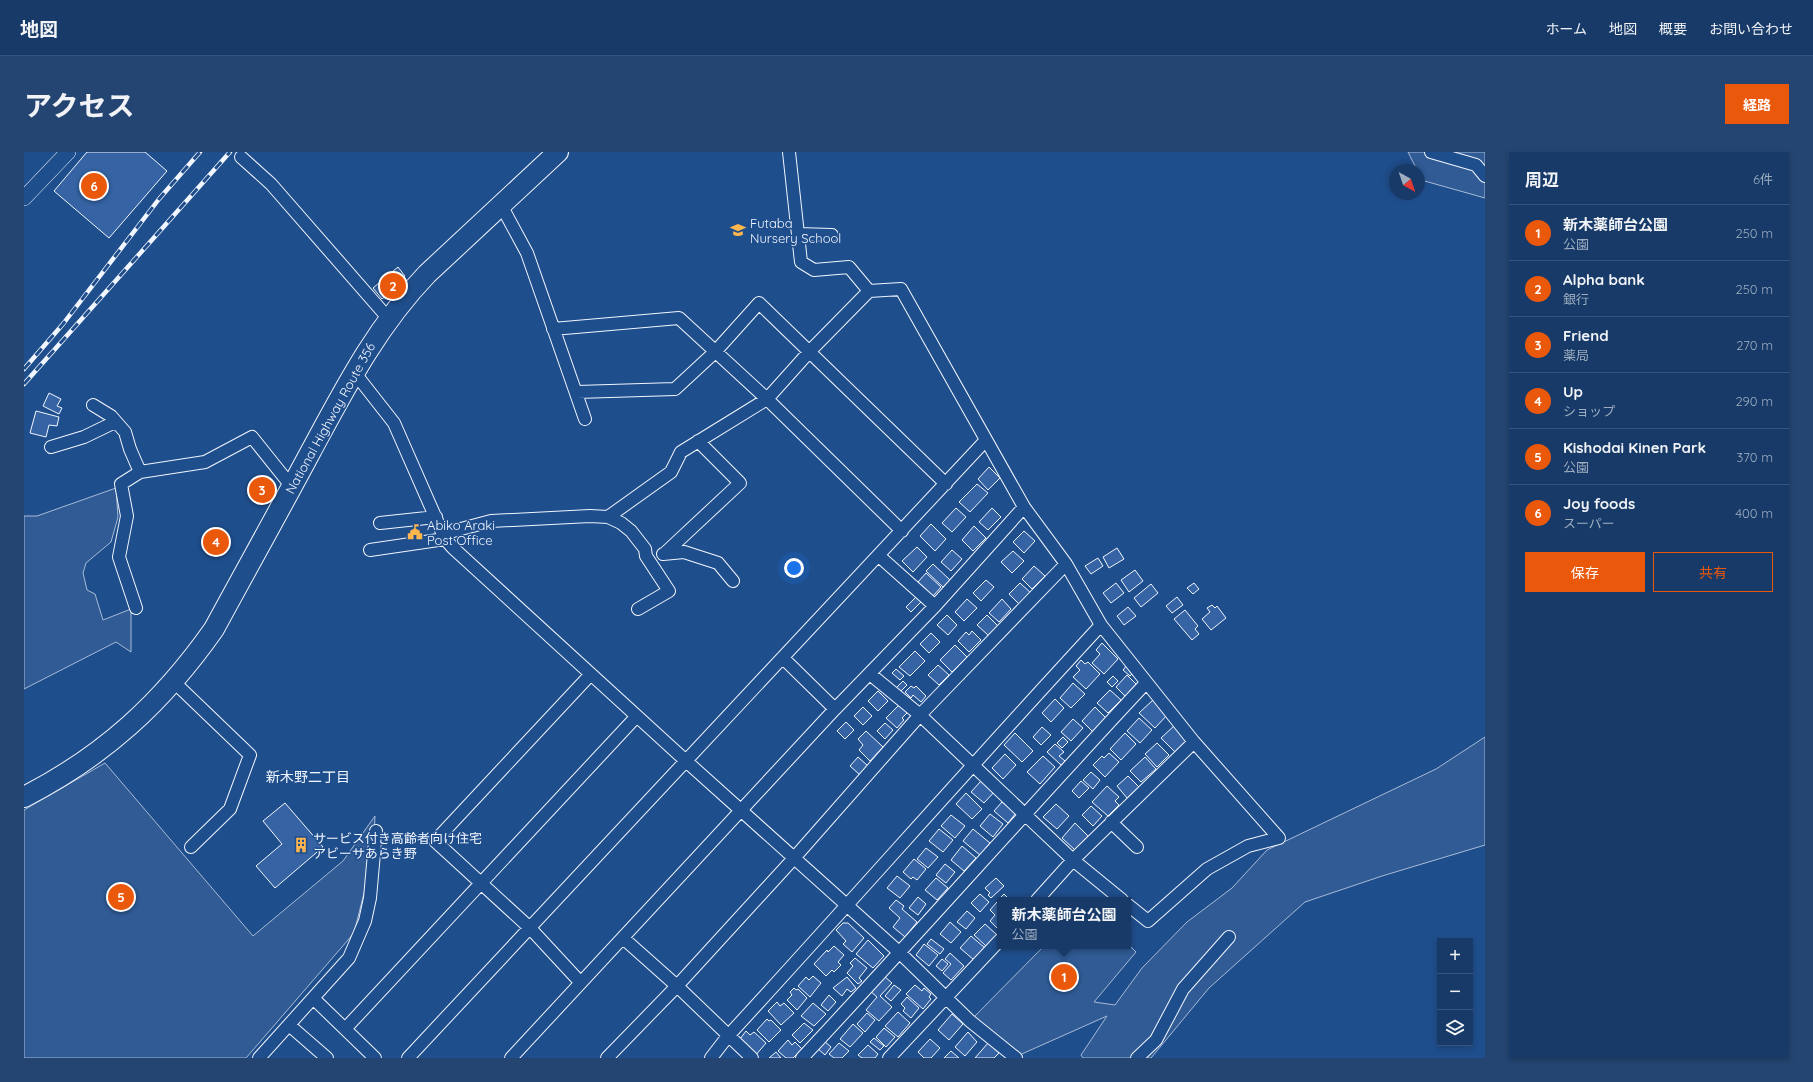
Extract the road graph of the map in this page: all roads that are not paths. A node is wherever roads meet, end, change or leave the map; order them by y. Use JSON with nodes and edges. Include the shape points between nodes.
{"nodes":[{"id":1,"x":68,"y":152,"type":"edge"},
{"id":2,"x":558,"y":152,"type":"edge"},
{"id":3,"x":790,"y":152,"type":"edge"},
{"id":4,"x":1431,"y":152,"type":"edge"},
{"id":5,"x":241,"y":157,"type":"dead end"},
{"id":6,"x":1485,"y":176,"type":"edge"},
{"id":7,"x":24,"y":198,"type":"edge"},
{"id":8,"x":501,"y":205,"type":"junction"},
{"id":9,"x":798,"y":234,"type":"junction"},
{"id":10,"x":832,"y":235,"type":"dead end"},
{"id":11,"x":869,"y":291,"type":"junction"},
{"id":12,"x":388,"y":318,"type":"junction"},
{"id":13,"x":553,"y":329,"type":"junction"},
{"id":14,"x":810,"y":351,"type":"junction"},
{"id":15,"x":715,"y":352,"type":"junction"},
{"id":16,"x":354,"y":372,"type":"junction"},
{"id":17,"x":576,"y":392,"type":"junction"},
{"id":18,"x":767,"y":399,"type":"junction"},
{"id":19,"x":93,"y":405,"type":"dead end"},
{"id":20,"x":585,"y":419,"type":"dead end"},
{"id":21,"x":115,"y":422,"type":"junction"},
{"id":22,"x":986,"y":440,"type":"junction"},
{"id":23,"x":698,"y":441,"type":"junction"},
{"id":24,"x":51,"y":447,"type":"dead end"},
{"id":25,"x":140,"y":472,"type":"junction"},
{"id":26,"x":946,"y":484,"type":"junction"},
{"id":27,"x":292,"y":487,"type":"junction"},
{"id":28,"x":1024,"y":507,"type":"junction"},
{"id":29,"x":436,"y":517,"type":"junction"},
{"id":30,"x":608,"y":517,"type":"junction"},
{"id":31,"x":380,"y":523,"type":"dead end"},
{"id":32,"x":902,"y":531,"type":"junction"},
{"id":33,"x":444,"y":536,"type":"junction"},
{"id":34,"x":370,"y":550,"type":"dead end"},
{"id":35,"x":664,"y":554,"type":"junction"},
{"id":36,"x":646,"y":556,"type":"junction"},
{"id":37,"x":879,"y":556,"type":"junction"},
{"id":38,"x":1066,"y":564,"type":"junction"},
{"id":39,"x":733,"y":581,"type":"dead end"},
{"id":40,"x":935,"y":606,"type":"junction"},
{"id":41,"x":136,"y":608,"type":"dead end"},
{"id":42,"x":638,"y":609,"type":"dead end"},
{"id":43,"x":1101,"y":625,"type":"junction"},
{"id":44,"x":783,"y":658,"type":"junction"},
{"id":45,"x":591,"y":674,"type":"junction"},
{"id":46,"x":870,"y":674,"type":"junction"},
{"id":47,"x":174,"y":682,"type":"junction"},
{"id":48,"x":1146,"y":683,"type":"junction"},
{"id":49,"x":835,"y":709,"type":"junction"},
{"id":50,"x":920,"y":715,"type":"junction"},
{"id":51,"x":636,"y":717,"type":"junction"},
{"id":52,"x":1194,"y":742,"type":"junction"},
{"id":53,"x":686,"y":761,"type":"junction"},
{"id":54,"x":972,"y":764,"type":"junction"},
{"id":55,"x":24,"y":796,"type":"edge"},
{"id":56,"x":741,"y":812,"type":"junction"},
{"id":57,"x":1024,"y":814,"type":"junction"},
{"id":58,"x":1111,"y":822,"type":"junction"},
{"id":59,"x":376,"y":831,"type":"dead end"},
{"id":60,"x":191,"y":847,"type":"dead end"},
{"id":61,"x":1137,"y":847,"type":"dead end"},
{"id":62,"x":795,"y":857,"type":"junction"},
{"id":63,"x":1073,"y":860,"type":"junction"},
{"id":64,"x":481,"y":884,"type":"junction"},
{"id":65,"x":1040,"y":897,"type":"edge"},
{"id":66,"x":1118,"y":897,"type":"edge"},
{"id":67,"x":848,"y":906,"type":"junction"},
{"id":68,"x":1131,"y":908,"type":"edge"},
{"id":69,"x":530,"y":928,"type":"junction"},
{"id":70,"x":1229,"y":937,"type":"dead end"},
{"id":71,"x":622,"y":938,"type":"junction"},
{"id":72,"x":997,"y":943,"type":"edge"},
{"id":73,"x":900,"y":953,"type":"junction"},
{"id":74,"x":580,"y":982,"type":"junction"},
{"id":75,"x":677,"y":986,"type":"junction"},
{"id":76,"x":314,"y":998,"type":"junction"},
{"id":77,"x":947,"y":998,"type":"junction"},
{"id":78,"x":289,"y":1025,"type":"junction"},
{"id":79,"x":345,"y":1029,"type":"junction"},
{"id":80,"x":728,"y":1036,"type":"junction"},
{"id":81,"x":897,"y":1055,"type":"edge"},
{"id":82,"x":259,"y":1058,"type":"edge"},
{"id":83,"x":326,"y":1058,"type":"edge"},
{"id":84,"x":375,"y":1058,"type":"edge"},
{"id":85,"x":408,"y":1058,"type":"edge"},
{"id":86,"x":511,"y":1058,"type":"edge"},
{"id":87,"x":608,"y":1058,"type":"edge"},
{"id":88,"x":711,"y":1058,"type":"edge"},
{"id":89,"x":752,"y":1058,"type":"edge"},
{"id":90,"x":802,"y":1058,"type":"edge"},
{"id":91,"x":1016,"y":1058,"type":"edge"},
{"id":92,"x":1137,"y":1058,"type":"edge"}],
"edges":[{"from":1,"to":7,"type":"street"},
{"from":2,"to":8,"type":"highway","name":"National Highway Route 356"},
{"from":3,"to":9,"type":"street"},
{"from":4,"to":6,"type":"street","via":[[1476,165]]},
{"from":5,"to":12,"type":"street","via":[[271,184]]},
{"from":8,"to":12,"type":"highway","name":"National Highway Route 356","via":[[408,293]]},
{"from":8,"to":13,"type":"street","via":[[527,253]]},
{"from":9,"to":10,"type":"street"},
{"from":9,"to":11,"type":"street","via":[[801,262],[814,270],[849,267]]},
{"from":11,"to":14,"type":"street"},
{"from":11,"to":22,"type":"street","via":[[901,289]]},
{"from":12,"to":16,"type":"highway","name":"National Highway Route 356"},
{"from":13,"to":15,"type":"street","via":[[679,318]]},
{"from":13,"to":17,"type":"street"},
{"from":14,"to":15,"type":"street","via":[[760,303]]},
{"from":14,"to":18,"type":"street"},
{"from":14,"to":26,"type":"street"},
{"from":15,"to":17,"type":"street","via":[[675,389]]},
{"from":15,"to":18,"type":"street"},
{"from":16,"to":27,"type":"highway","name":"National Highway Route 356"},
{"from":16,"to":29,"type":"street","via":[[394,423]]},
{"from":17,"to":20,"type":"street"},
{"from":18,"to":23,"type":"street"},
{"from":18,"to":32,"type":"street"},
{"from":19,"to":21,"type":"street","via":[[111,416]]},
{"from":21,"to":24,"type":"street","via":[[84,437]]},
{"from":21,"to":25,"type":"street","via":[[125,432]]},
{"from":22,"to":26,"type":"street"},
{"from":22,"to":28,"type":"street"},
{"from":23,"to":30,"type":"street","via":[[681,452],[671,472]]},
{"from":23,"to":35,"type":"street","via":[[740,483]]},
{"from":25,"to":27,"type":"street","via":[[205,462],[252,437]]},
{"from":25,"to":41,"type":"street","via":[[121,484],[127,516],[119,557]]},
{"from":26,"to":32,"type":"street"},
{"from":27,"to":47,"type":"highway","name":"National Highway Route 356","via":[[214,629]]},
{"from":28,"to":38,"type":"street"},
{"from":28,"to":40,"type":"street"},
{"from":29,"to":31,"type":"street"},
{"from":29,"to":33,"type":"street"},
{"from":30,"to":33,"type":"street","via":[[491,521]]},
{"from":30,"to":36,"type":"street","via":[[621,522],[631,531],[645,549]]},
{"from":32,"to":37,"type":"street"},
{"from":33,"to":34,"type":"street"},
{"from":33,"to":45,"type":"street"},
{"from":35,"to":36,"type":"street"},
{"from":35,"to":39,"type":"street","via":[[684,552],[718,563]]},
{"from":36,"to":42,"type":"street","via":[[669,590]]},
{"from":37,"to":40,"type":"street"},
{"from":37,"to":44,"type":"street"},
{"from":38,"to":43,"type":"street"},
{"from":38,"to":50,"type":"street"},
{"from":40,"to":46,"type":"street"},
{"from":43,"to":48,"type":"street"},
{"from":43,"to":54,"type":"street"},
{"from":44,"to":49,"type":"street"},
{"from":44,"to":53,"type":"street"},
{"from":45,"to":51,"type":"street"},
{"from":45,"to":64,"type":"street","via":[[435,841]]},
{"from":46,"to":49,"type":"street"},
{"from":46,"to":50,"type":"street"},
{"from":47,"to":55,"type":"highway","name":"National Highway Route 356","via":[[134,723],[87,760],[65,775]]},
{"from":47,"to":60,"type":"street","via":[[250,755],[230,810]]},
{"from":48,"to":52,"type":"street"},
{"from":48,"to":57,"type":"street"},
{"from":49,"to":56,"type":"street"},
{"from":50,"to":54,"type":"street"},
{"from":50,"to":62,"type":"street"},
{"from":51,"to":53,"type":"street"},
{"from":51,"to":64,"type":"street"},
{"from":52,"to":58,"type":"street"},
{"from":52,"to":68,"type":"street","via":[[1280,838],[1248,846],[1207,869],[1148,922]]},
{"from":53,"to":56,"type":"street"},
{"from":53,"to":69,"type":"street"},
{"from":54,"to":57,"type":"street"},
{"from":54,"to":67,"type":"street"},
{"from":56,"to":62,"type":"street"},
{"from":56,"to":71,"type":"street"},
{"from":57,"to":63,"type":"street"},
{"from":57,"to":73,"type":"street"},
{"from":58,"to":61,"type":"street"},
{"from":58,"to":63,"type":"street"},
{"from":59,"to":76,"type":"street","via":[[370,898],[365,921],[349,958]]},
{"from":62,"to":67,"type":"street"},
{"from":62,"to":75,"type":"street"},
{"from":63,"to":65,"type":"street"},
{"from":63,"to":66,"type":"street"},
{"from":64,"to":69,"type":"street"},
{"from":64,"to":79,"type":"street"},
{"from":67,"to":73,"type":"street"},
{"from":67,"to":80,"type":"street"},
{"from":69,"to":74,"type":"street"},
{"from":69,"to":85,"type":"street"},
{"from":70,"to":92,"type":"street","via":[[1183,989],[1156,1040]]},
{"from":71,"to":74,"type":"street"},
{"from":71,"to":75,"type":"street"},
{"from":72,"to":77,"type":"street"},
{"from":73,"to":77,"type":"street"},
{"from":73,"to":90,"type":"street"},
{"from":74,"to":86,"type":"street"},
{"from":75,"to":80,"type":"street"},
{"from":75,"to":87,"type":"street"},
{"from":76,"to":78,"type":"street"},
{"from":76,"to":79,"type":"street"},
{"from":77,"to":81,"type":"street"},
{"from":77,"to":91,"type":"street","via":[[970,1021]]},
{"from":78,"to":82,"type":"street"},
{"from":78,"to":83,"type":"street"},
{"from":79,"to":84,"type":"street"},
{"from":80,"to":88,"type":"street"},
{"from":80,"to":89,"type":"street"}]}
